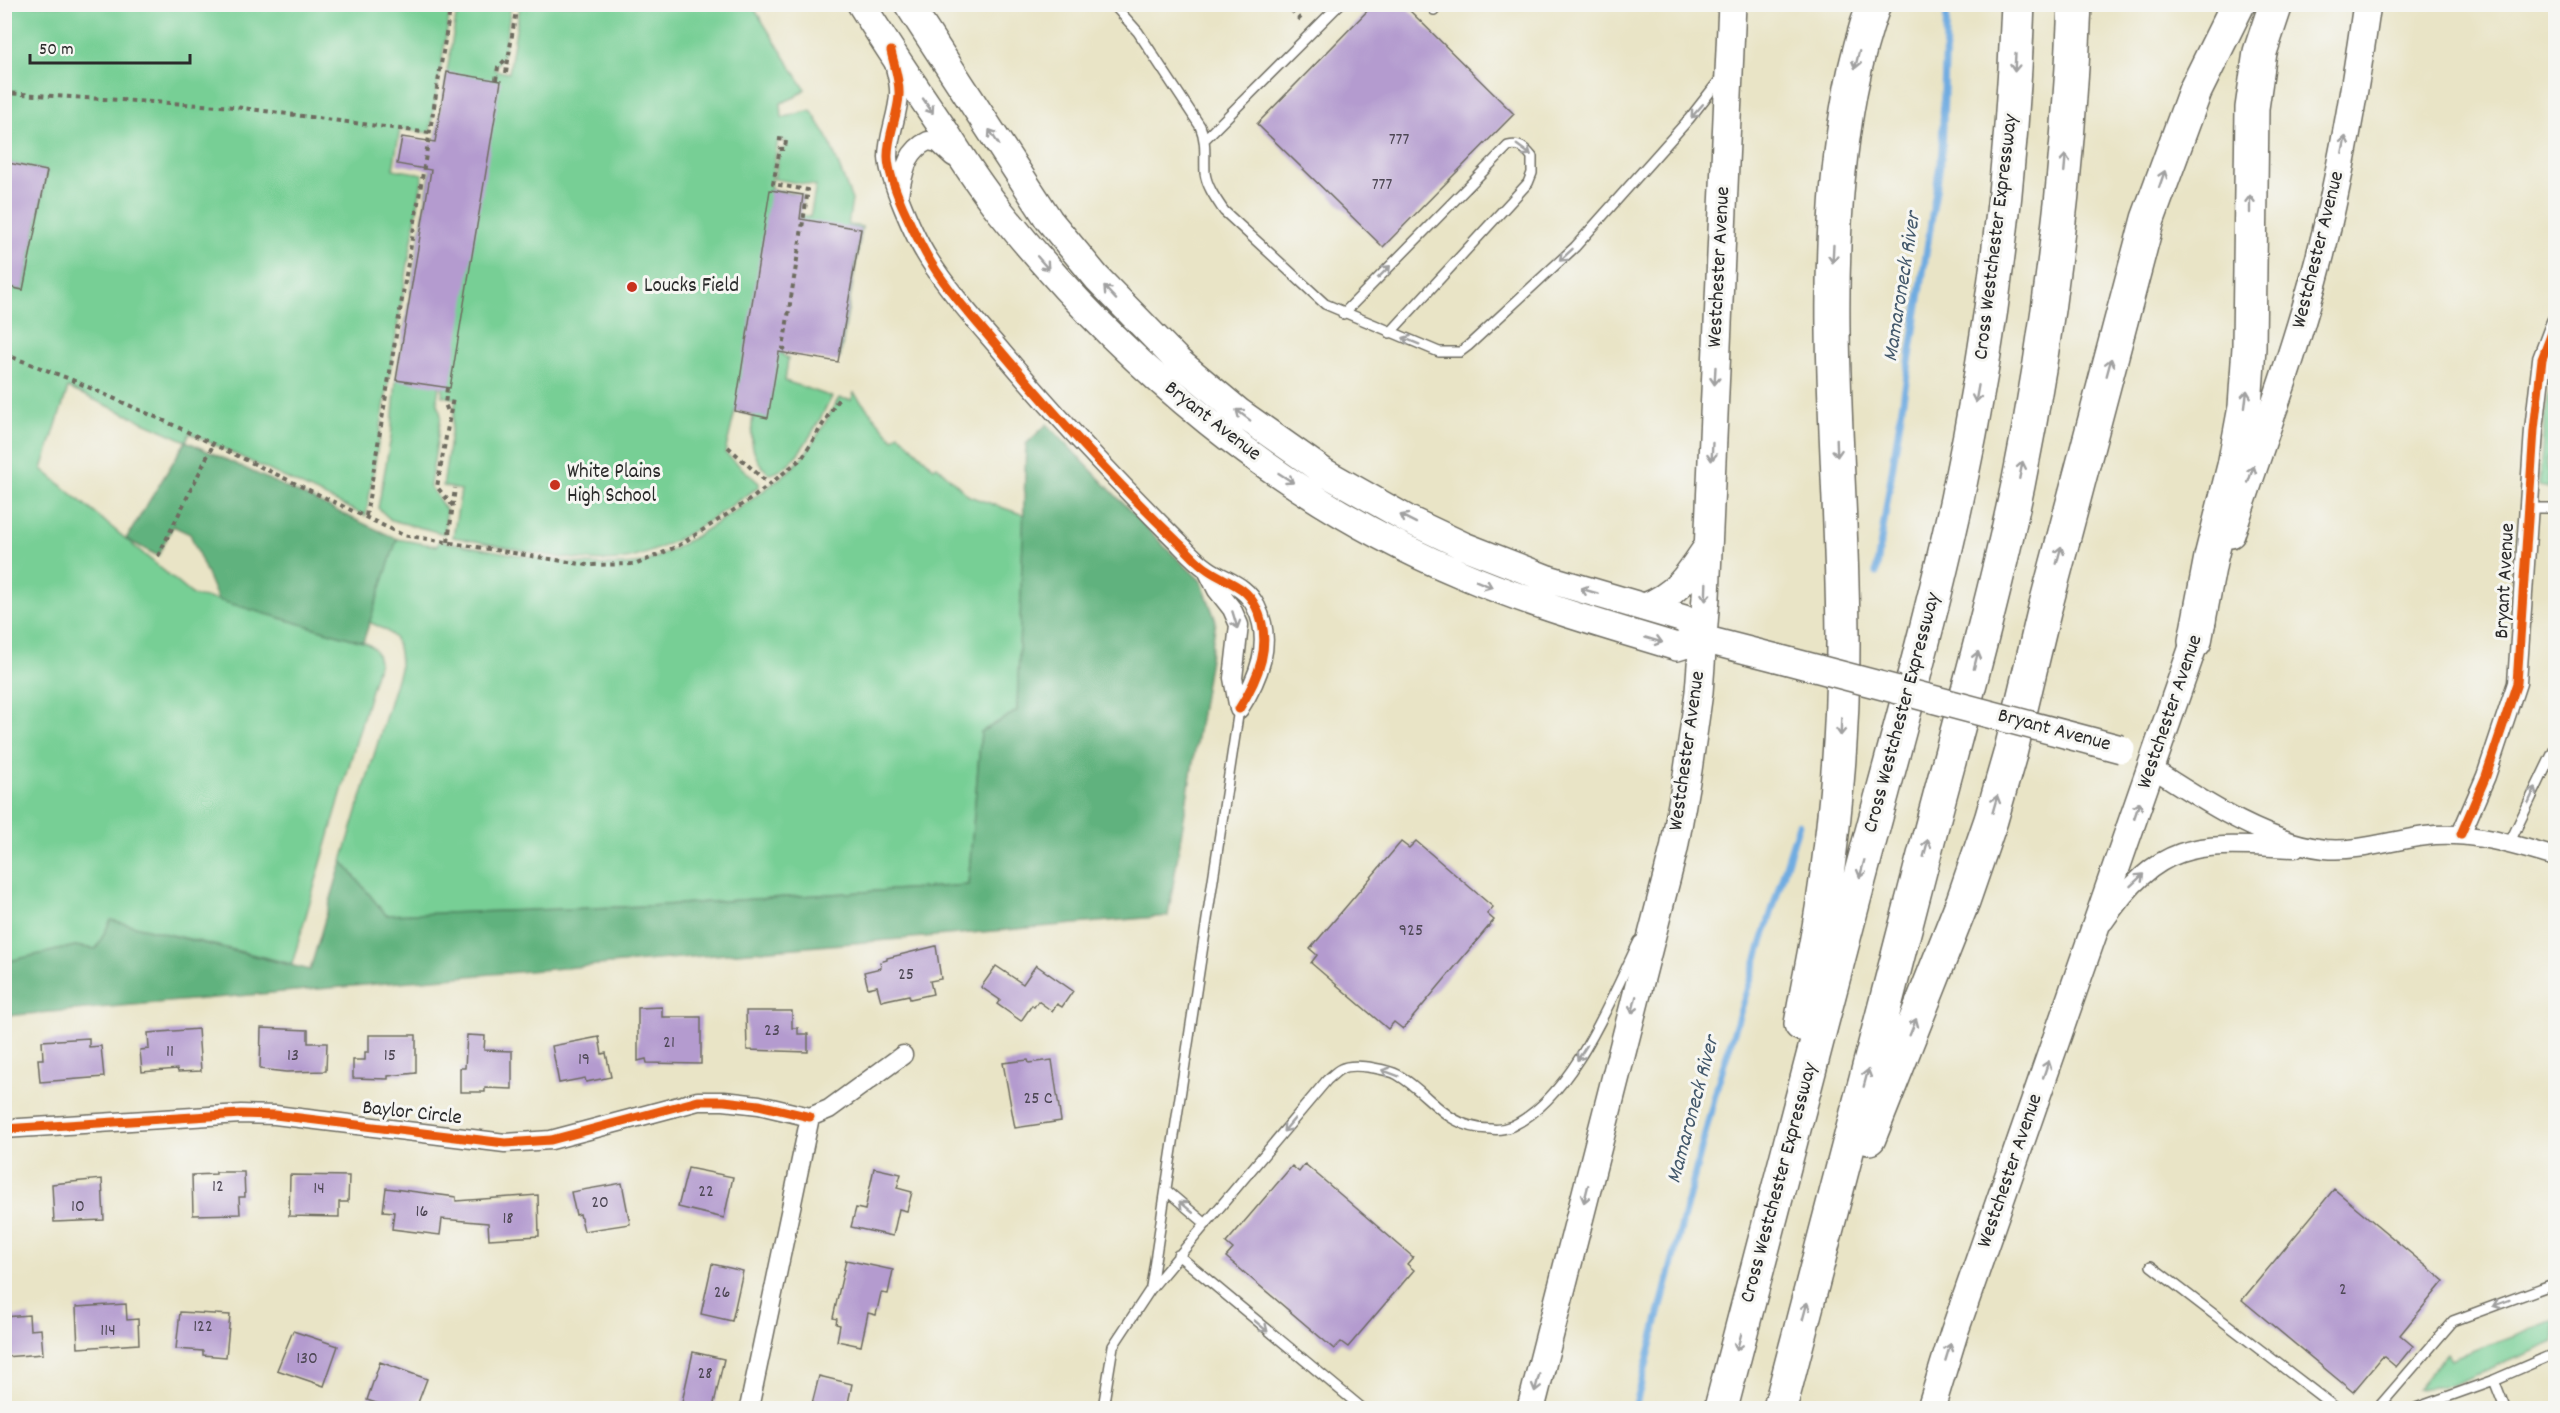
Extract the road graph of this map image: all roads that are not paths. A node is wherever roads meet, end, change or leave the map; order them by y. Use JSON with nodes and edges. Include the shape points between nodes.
{"nodes":[{"id":1,"x":861,"y":4,"type":"edge"},
{"id":2,"x":908,"y":4,"type":"edge"},
{"id":3,"x":1113,"y":4,"type":"edge"},
{"id":4,"x":1340,"y":4,"type":"edge"},
{"id":5,"x":1732,"y":4,"type":"edge"},
{"id":6,"x":1874,"y":4,"type":"edge"},
{"id":7,"x":2018,"y":4,"type":"edge"},
{"id":8,"x":2075,"y":4,"type":"edge"},
{"id":9,"x":2238,"y":4,"type":"edge"},
{"id":10,"x":2276,"y":4,"type":"edge"},
{"id":11,"x":2367,"y":4,"type":"edge"},
{"id":12,"x":891,"y":51,"type":"junction"},
{"id":13,"x":1730,"y":63,"type":"junction"},
{"id":14,"x":1206,"y":138,"type":"junction"},
{"id":15,"x":972,"y":174,"type":"junction"},
{"id":16,"x":899,"y":194,"type":"junction"},
{"id":17,"x":1343,"y":314,"type":"junction"},
{"id":18,"x":2556,"y":322,"type":"edge"},
{"id":19,"x":1390,"y":333,"type":"junction"},
{"id":20,"x":2528,"y":508,"type":"junction"},
{"id":21,"x":2556,"y":508,"type":"edge"},
{"id":22,"x":1708,"y":546,"type":"junction"},
{"id":23,"x":1207,"y":570,"type":"junction"},
{"id":24,"x":1645,"y":608,"type":"junction"},
{"id":25,"x":1703,"y":639,"type":"junction"},
{"id":26,"x":2195,"y":641,"type":"junction"},
{"id":27,"x":1239,"y":710,"type":"junction"},
{"id":28,"x":2556,"y":746,"type":"edge"},
{"id":29,"x":2152,"y":768,"type":"junction"},
{"id":30,"x":2461,"y":834,"type":"junction"},
{"id":31,"x":2510,"y":844,"type":"junction"},
{"id":32,"x":2326,"y":849,"type":"junction"},
{"id":33,"x":2556,"y":857,"type":"edge"},
{"id":34,"x":1664,"y":888,"type":"junction"},
{"id":35,"x":2090,"y":944,"type":"junction"},
{"id":36,"x":903,"y":1055,"type":"dead end"},
{"id":37,"x":810,"y":1117,"type":"junction"},
{"id":38,"x":4,"y":1129,"type":"edge"},
{"id":39,"x":1166,"y":1190,"type":"junction"},
{"id":40,"x":1206,"y":1224,"type":"junction"},
{"id":41,"x":1763,"y":1250,"type":"junction"},
{"id":42,"x":1178,"y":1255,"type":"junction"},
{"id":43,"x":2151,"y":1266,"type":"dead end"},
{"id":44,"x":1814,"y":1276,"type":"junction"},
{"id":45,"x":2556,"y":1283,"type":"edge"},
{"id":46,"x":1150,"y":1290,"type":"junction"},
{"id":47,"x":2556,"y":1353,"type":"edge"},
{"id":48,"x":2493,"y":1380,"type":"junction"},
{"id":49,"x":749,"y":1408,"type":"edge"},
{"id":50,"x":1103,"y":1408,"type":"edge"},
{"id":51,"x":1362,"y":1408,"type":"edge"},
{"id":52,"x":1530,"y":1408,"type":"edge"},
{"id":53,"x":1721,"y":1408,"type":"edge"},
{"id":54,"x":1780,"y":1408,"type":"edge"},
{"id":55,"x":1931,"y":1408,"type":"edge"},
{"id":56,"x":2336,"y":1408,"type":"edge"},
{"id":57,"x":2378,"y":1408,"type":"edge"},
{"id":58,"x":2416,"y":1408,"type":"edge"},
{"id":59,"x":2505,"y":1408,"type":"edge"}],
"edges":[{"from":1,"to":12,"type":"main road","name":"Bryant Avenue"},
{"from":24,"to":2,"type":"main road","name":"Bryant Avenue","one_way":true,"via":[[1514,567],[1409,520],[1324,472],[1239,412],[1178,361],[1096,278],[1030,192]]},
{"from":3,"to":14,"type":"lane","via":[[1138,32]]},
{"from":4,"to":14,"type":"lane"},
{"from":5,"to":13,"type":"main road","name":"Westchester Avenue"},
{"from":6,"to":41,"type":"highway","one_way":true,"via":[[1850,90],[1834,229],[1832,316],[1843,635],[1836,802],[1823,903]]},
{"from":7,"to":41,"type":"highway","name":"Cross Westchester Expressway","one_way":true,"via":[[2001,232],[1959,490]]},
{"from":44,"to":8,"type":"highway","one_way":true,"via":[[1975,664],[2017,488],[2060,221]]},
{"from":44,"to":9,"type":"highway","one_way":true,"via":[[1983,844],[2010,754],[2148,219],[2195,91]]},
{"from":26,"to":10,"type":"highway","one_way":true,"via":[[2245,407],[2252,108],[2260,52]]},
{"from":26,"to":11,"type":"main road","name":"Westchester Avenue","one_way":true,"via":[[2319,261],[2352,106]]},
{"from":12,"to":15,"type":"main road","name":"Bryant Avenue","one_way":true},
{"from":12,"to":16,"type":"street","via":[[900,92],[888,155]]},
{"from":13,"to":19,"type":"lane","one_way":true,"via":[[1706,100],[1575,247],[1468,346],[1460,352],[1439,352]]},
{"from":13,"to":22,"type":"main road","name":"Westchester Avenue","one_way":true},
{"from":14,"to":17,"type":"lane","via":[[1205,174],[1224,211],[1309,292]]},
{"from":15,"to":16,"type":"street","via":[[938,143],[928,141],[906,161]]},
{"from":15,"to":25,"type":"main road","name":"Bryant Avenue","one_way":true,"via":[[1047,267],[1126,350],[1205,420],[1328,506],[1396,544],[1518,598],[1677,646]]},
{"from":16,"to":23,"type":"street","via":[[927,257],[981,327],[1050,409]]},
{"from":17,"to":19,"type":"lane"},
{"from":17,"to":19,"type":"lane","one_way":true,"via":[[1508,146],[1521,146],[1532,156],[1528,183]]},
{"from":18,"to":20,"type":"street","name":"Bryant Avenue","via":[[2542,360]]},
{"from":20,"to":21,"type":"lane"},
{"from":20,"to":30,"type":"street","name":"Bryant Avenue","via":[[2517,683],[2486,776]]},
{"from":22,"to":24,"type":"main road","via":[[1683,583]]},
{"from":22,"to":25,"type":"main road","name":"Westchester Avenue","one_way":true},
{"from":23,"to":27,"type":"street","one_way":true,"via":[[1239,625],[1233,678]]},
{"from":23,"to":27,"type":"street","via":[[1227,578],[1246,593],[1256,607],[1264,636],[1264,652],[1253,686]]},
{"from":24,"to":25,"type":"main road","name":"Bryant Avenue","via":[[1684,619]]},
{"from":25,"to":29,"type":"main road","name":"Bryant Avenue","bridge":true,"via":[[2121,749]]},
{"from":25,"to":34,"type":"main road","name":"Westchester Avenue","via":[[1688,770]]},
{"from":26,"to":29,"type":"main road","name":"Westchester Avenue"},
{"from":27,"to":39,"type":"lane"},
{"from":31,"to":28,"type":"lane","one_way":true},
{"from":29,"to":32,"type":"street","name":"Bryant Avenue","via":[[2219,811],[2272,834]]},
{"from":35,"to":29,"type":"main road","name":"Westchester Avenue","one_way":true},
{"from":30,"to":31,"type":"street","name":"Bryant Avenue"},
{"from":30,"to":32,"type":"street","name":"Bryant Avenue"},
{"from":31,"to":33,"type":"street","name":"Bryant Avenue"},
{"from":35,"to":32,"type":"street","one_way":true,"via":[[2131,885],[2184,850],[2230,845]]},
{"from":34,"to":40,"type":"lane","one_way":true,"via":[[1589,1043],[1554,1093],[1534,1111],[1512,1126],[1479,1129],[1449,1117],[1397,1074],[1360,1066],[1342,1068],[1327,1080]]},
{"from":34,"to":52,"type":"main road","name":"Westchester Avenue","one_way":true},
{"from":55,"to":35,"type":"main road","name":"Westchester Avenue","one_way":true},
{"from":36,"to":37,"type":"street","via":[[829,1109]]},
{"from":37,"to":38,"type":"street","name":"Baylor Circle","via":[[747,1104],[698,1101],[551,1140],[505,1143],[241,1114]]},
{"from":37,"to":49,"type":"street"},
{"from":40,"to":39,"type":"lane","one_way":true},
{"from":39,"to":46,"type":"lane"},
{"from":40,"to":42,"type":"lane"},
{"from":41,"to":53,"type":"highway","name":"Cross Westchester Expressway","one_way":true},
{"from":42,"to":46,"type":"lane"},
{"from":42,"to":51,"type":"lane","one_way":true},
{"from":43,"to":56,"type":"lane"},
{"from":54,"to":44,"type":"highway","one_way":true},
{"from":45,"to":57,"type":"lane","one_way":true,"via":[[2453,1321]]},
{"from":46,"to":50,"type":"lane","via":[[1113,1346]]},
{"from":47,"to":48,"type":"lane"},
{"from":48,"to":58,"type":"lane"},
{"from":48,"to":59,"type":"lane"}]}
